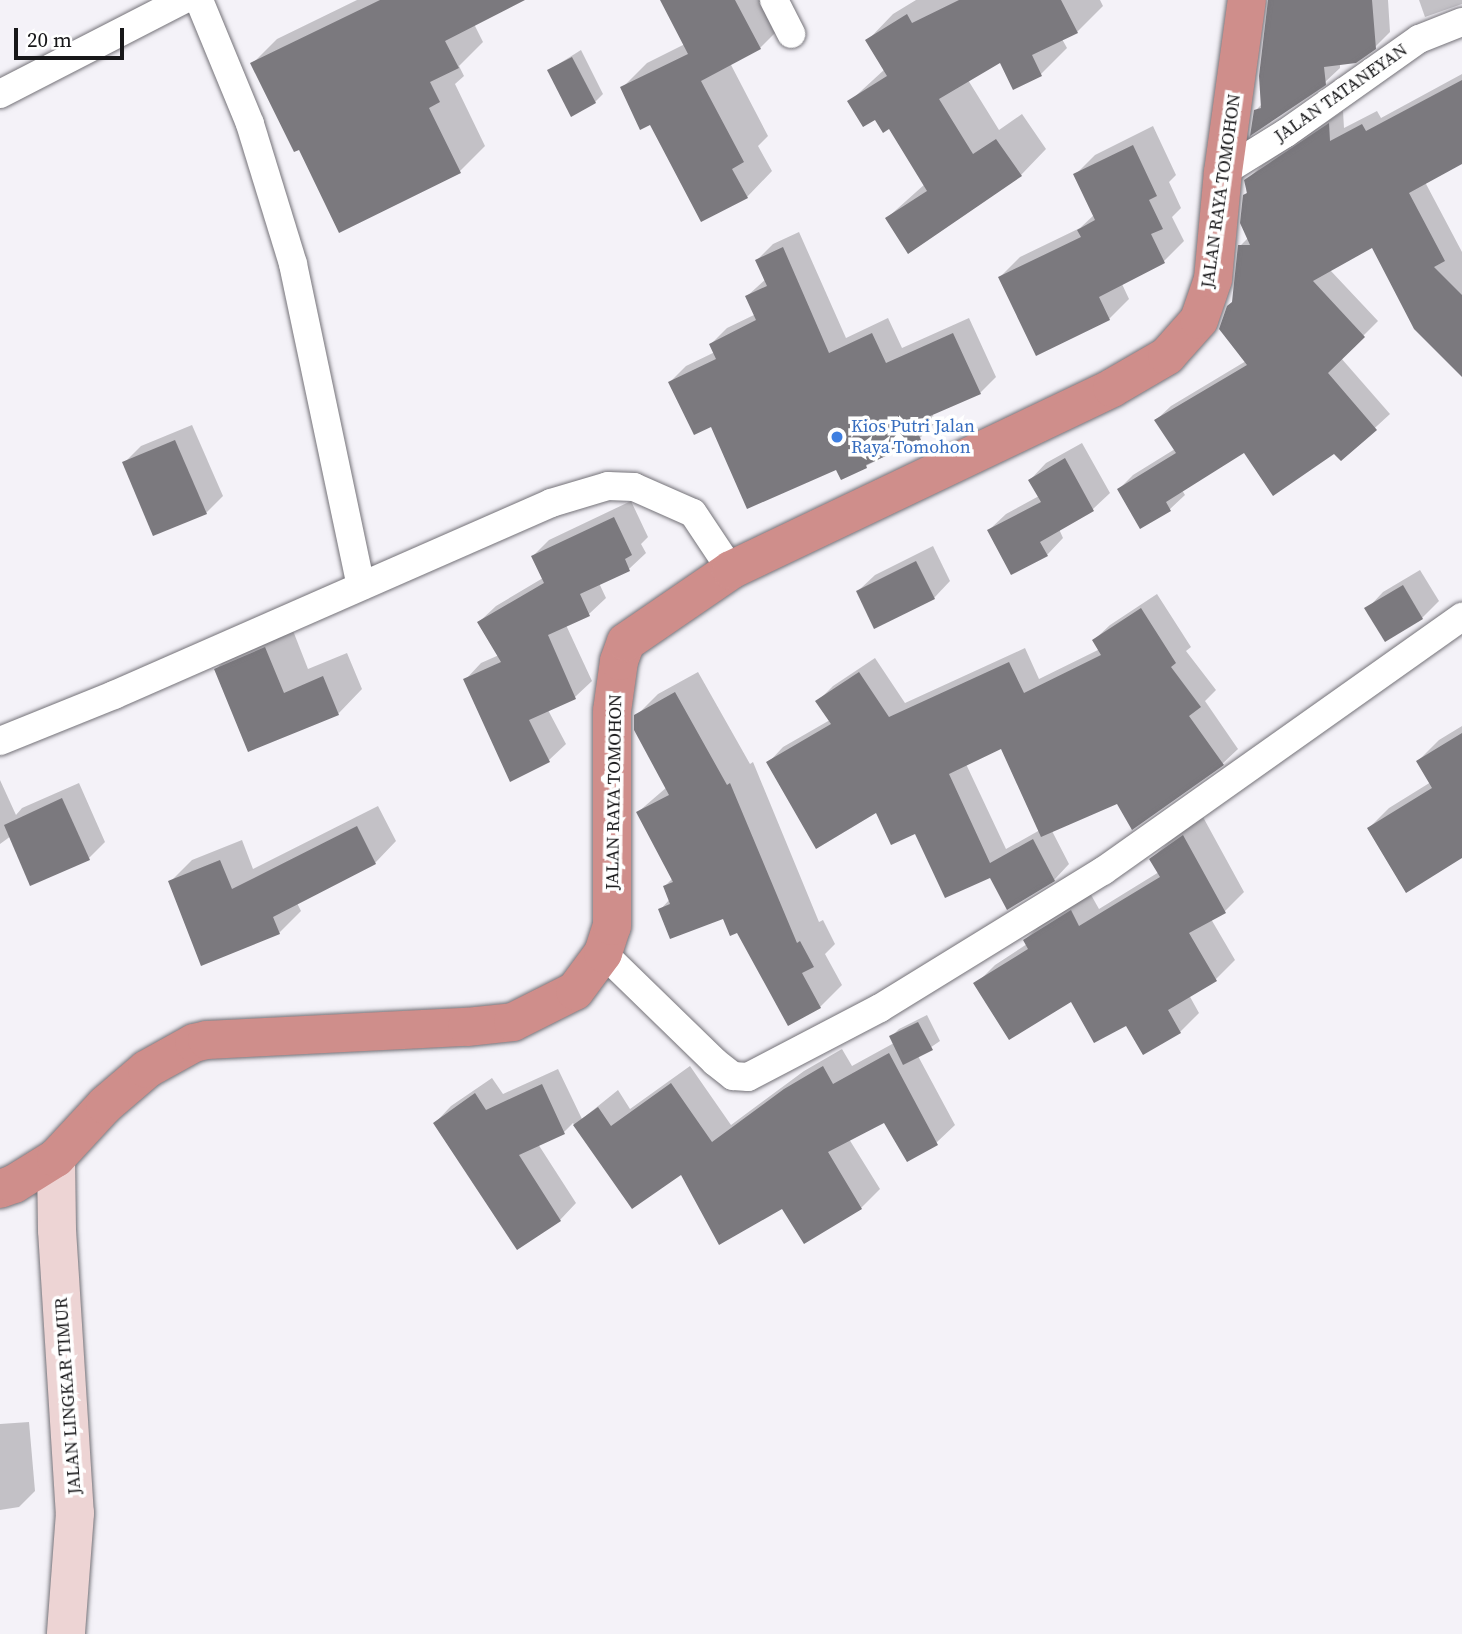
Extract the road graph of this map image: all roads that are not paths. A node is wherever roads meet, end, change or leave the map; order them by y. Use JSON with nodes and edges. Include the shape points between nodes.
{"nodes":[{"id":1,"x":183,"y":0,"type":"edge"},
{"id":2,"x":200,"y":0,"type":"edge"},
{"id":3,"x":774,"y":0,"type":"edge"},
{"id":4,"x":1247,"y":0,"type":"edge"},
{"id":5,"x":1462,"y":22,"type":"edge"},
{"id":6,"x":791,"y":34,"type":"dead end"},
{"id":7,"x":0,"y":94,"type":"edge"},
{"id":8,"x":1223,"y":172,"type":"junction"},
{"id":9,"x":732,"y":570,"type":"junction"},
{"id":10,"x":361,"y":586,"type":"junction"},
{"id":11,"x":1462,"y":617,"type":"edge"},
{"id":12,"x":0,"y":741,"type":"edge"},
{"id":13,"x":603,"y":954,"type":"junction"},
{"id":14,"x":55,"y":1158,"type":"junction"},
{"id":15,"x":0,"y":1189,"type":"edge"},
{"id":16,"x":66,"y":1634,"type":"edge"}],
"edges":[{"from":1,"to":7,"type":"street"},
{"from":2,"to":10,"type":"street","via":[[250,124],[293,264]]},
{"from":3,"to":6,"type":"street"},
{"from":4,"to":8,"type":"highway","name":"JALAN RAYA TOMOHON"},
{"from":5,"to":8,"type":"street","name":"JALAN TATANEYAN","via":[[1419,39]]},
{"from":8,"to":9,"type":"highway","name":"JALAN RAYA TOMOHON","via":[[1213,279],[1199,320],[1167,356],[1112,388]]},
{"from":9,"to":10,"type":"street","via":[[692,513],[634,487],[608,486],[551,503]]},
{"from":9,"to":13,"type":"highway","name":"JALAN RAYA TOMOHON","via":[[626,642],[619,661],[612,711],[612,926]]},
{"from":10,"to":12,"type":"street"},
{"from":11,"to":13,"type":"street","via":[[1103,871],[880,1008],[748,1077],[733,1076],[715,1062]]},
{"from":13,"to":14,"type":"highway","name":"JALAN RAYA TOMOHON","via":[[575,991],[513,1022],[194,1044],[148,1069],[105,1105]]},
{"from":14,"to":15,"type":"highway","name":"JALAN RAYA TOMOHON"},
{"from":14,"to":16,"type":"main road","name":"JALAN LINGKAR TIMUR","via":[[75,1513]]}]}
